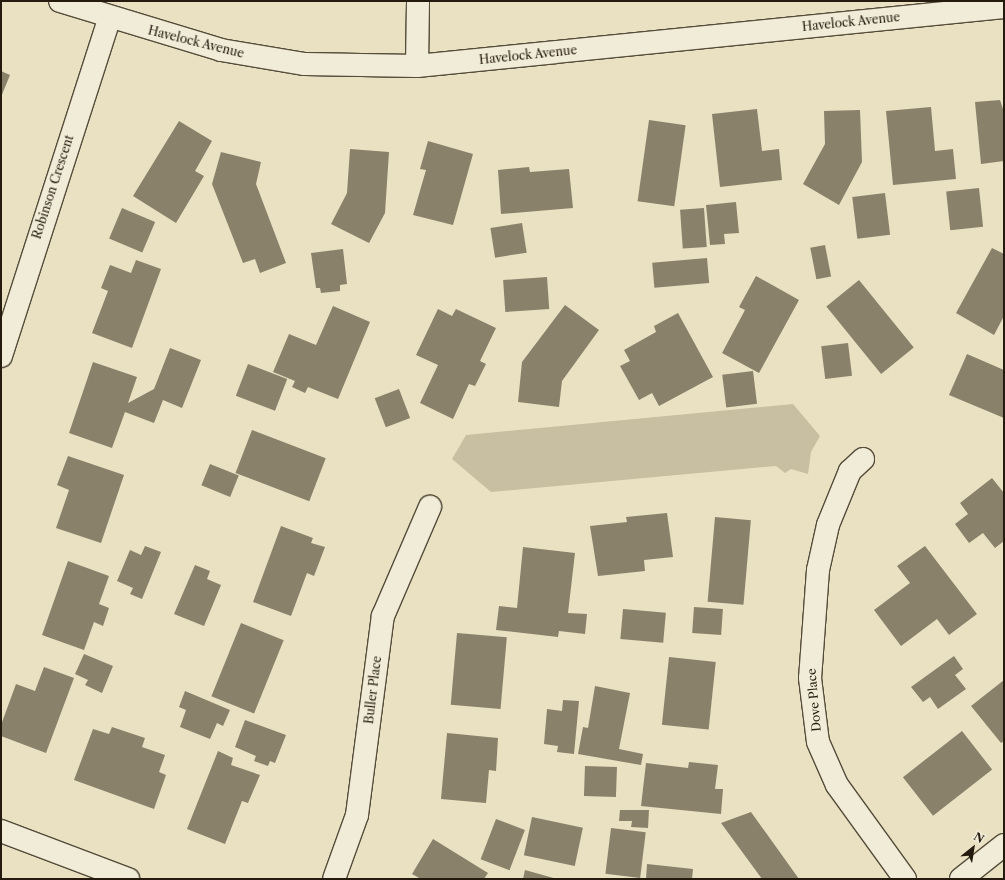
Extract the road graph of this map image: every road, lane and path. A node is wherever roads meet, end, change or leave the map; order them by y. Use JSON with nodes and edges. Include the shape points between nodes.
{"nodes":[{"id":1,"x":60,"y":1,"type":"edge"},
{"id":2,"x":418,"y":1,"type":"edge"},
{"id":3,"x":1004,"y":7,"type":"edge"},
{"id":4,"x":109,"y":19,"type":"junction"},
{"id":5,"x":417,"y":66,"type":"junction"},
{"id":6,"x":1,"y":356,"type":"edge"},
{"id":7,"x":863,"y":459,"type":"dead end"},
{"id":8,"x":430,"y":507,"type":"dead end"},
{"id":9,"x":1,"y":831,"type":"edge"},
{"id":10,"x":1004,"y":845,"type":"edge"},
{"id":11,"x":128,"y":879,"type":"edge"},
{"id":12,"x":334,"y":879,"type":"edge"},
{"id":13,"x":905,"y":879,"type":"edge"},
{"id":14,"x":961,"y":879,"type":"edge"}],
"edges":[{"from":1,"to":4,"type":"street","name":"Havelock Avenue"},
{"from":2,"to":5,"type":"street"},
{"from":3,"to":5,"type":"street","name":"Havelock Avenue"},
{"from":4,"to":5,"type":"street","name":"Havelock Avenue","via":[[220,50],[305,64]]},
{"from":4,"to":6,"type":"street","name":"Robinson Crescent"},
{"from":7,"to":13,"type":"street","name":"Dove Place","via":[[850,472],[828,525],[818,570],[810,678],[818,742],[836,785]]},
{"from":8,"to":12,"type":"street","name":"Buller Place","via":[[383,616],[357,815]]},
{"from":9,"to":11,"type":"street"},
{"from":10,"to":14,"type":"street"}]}
